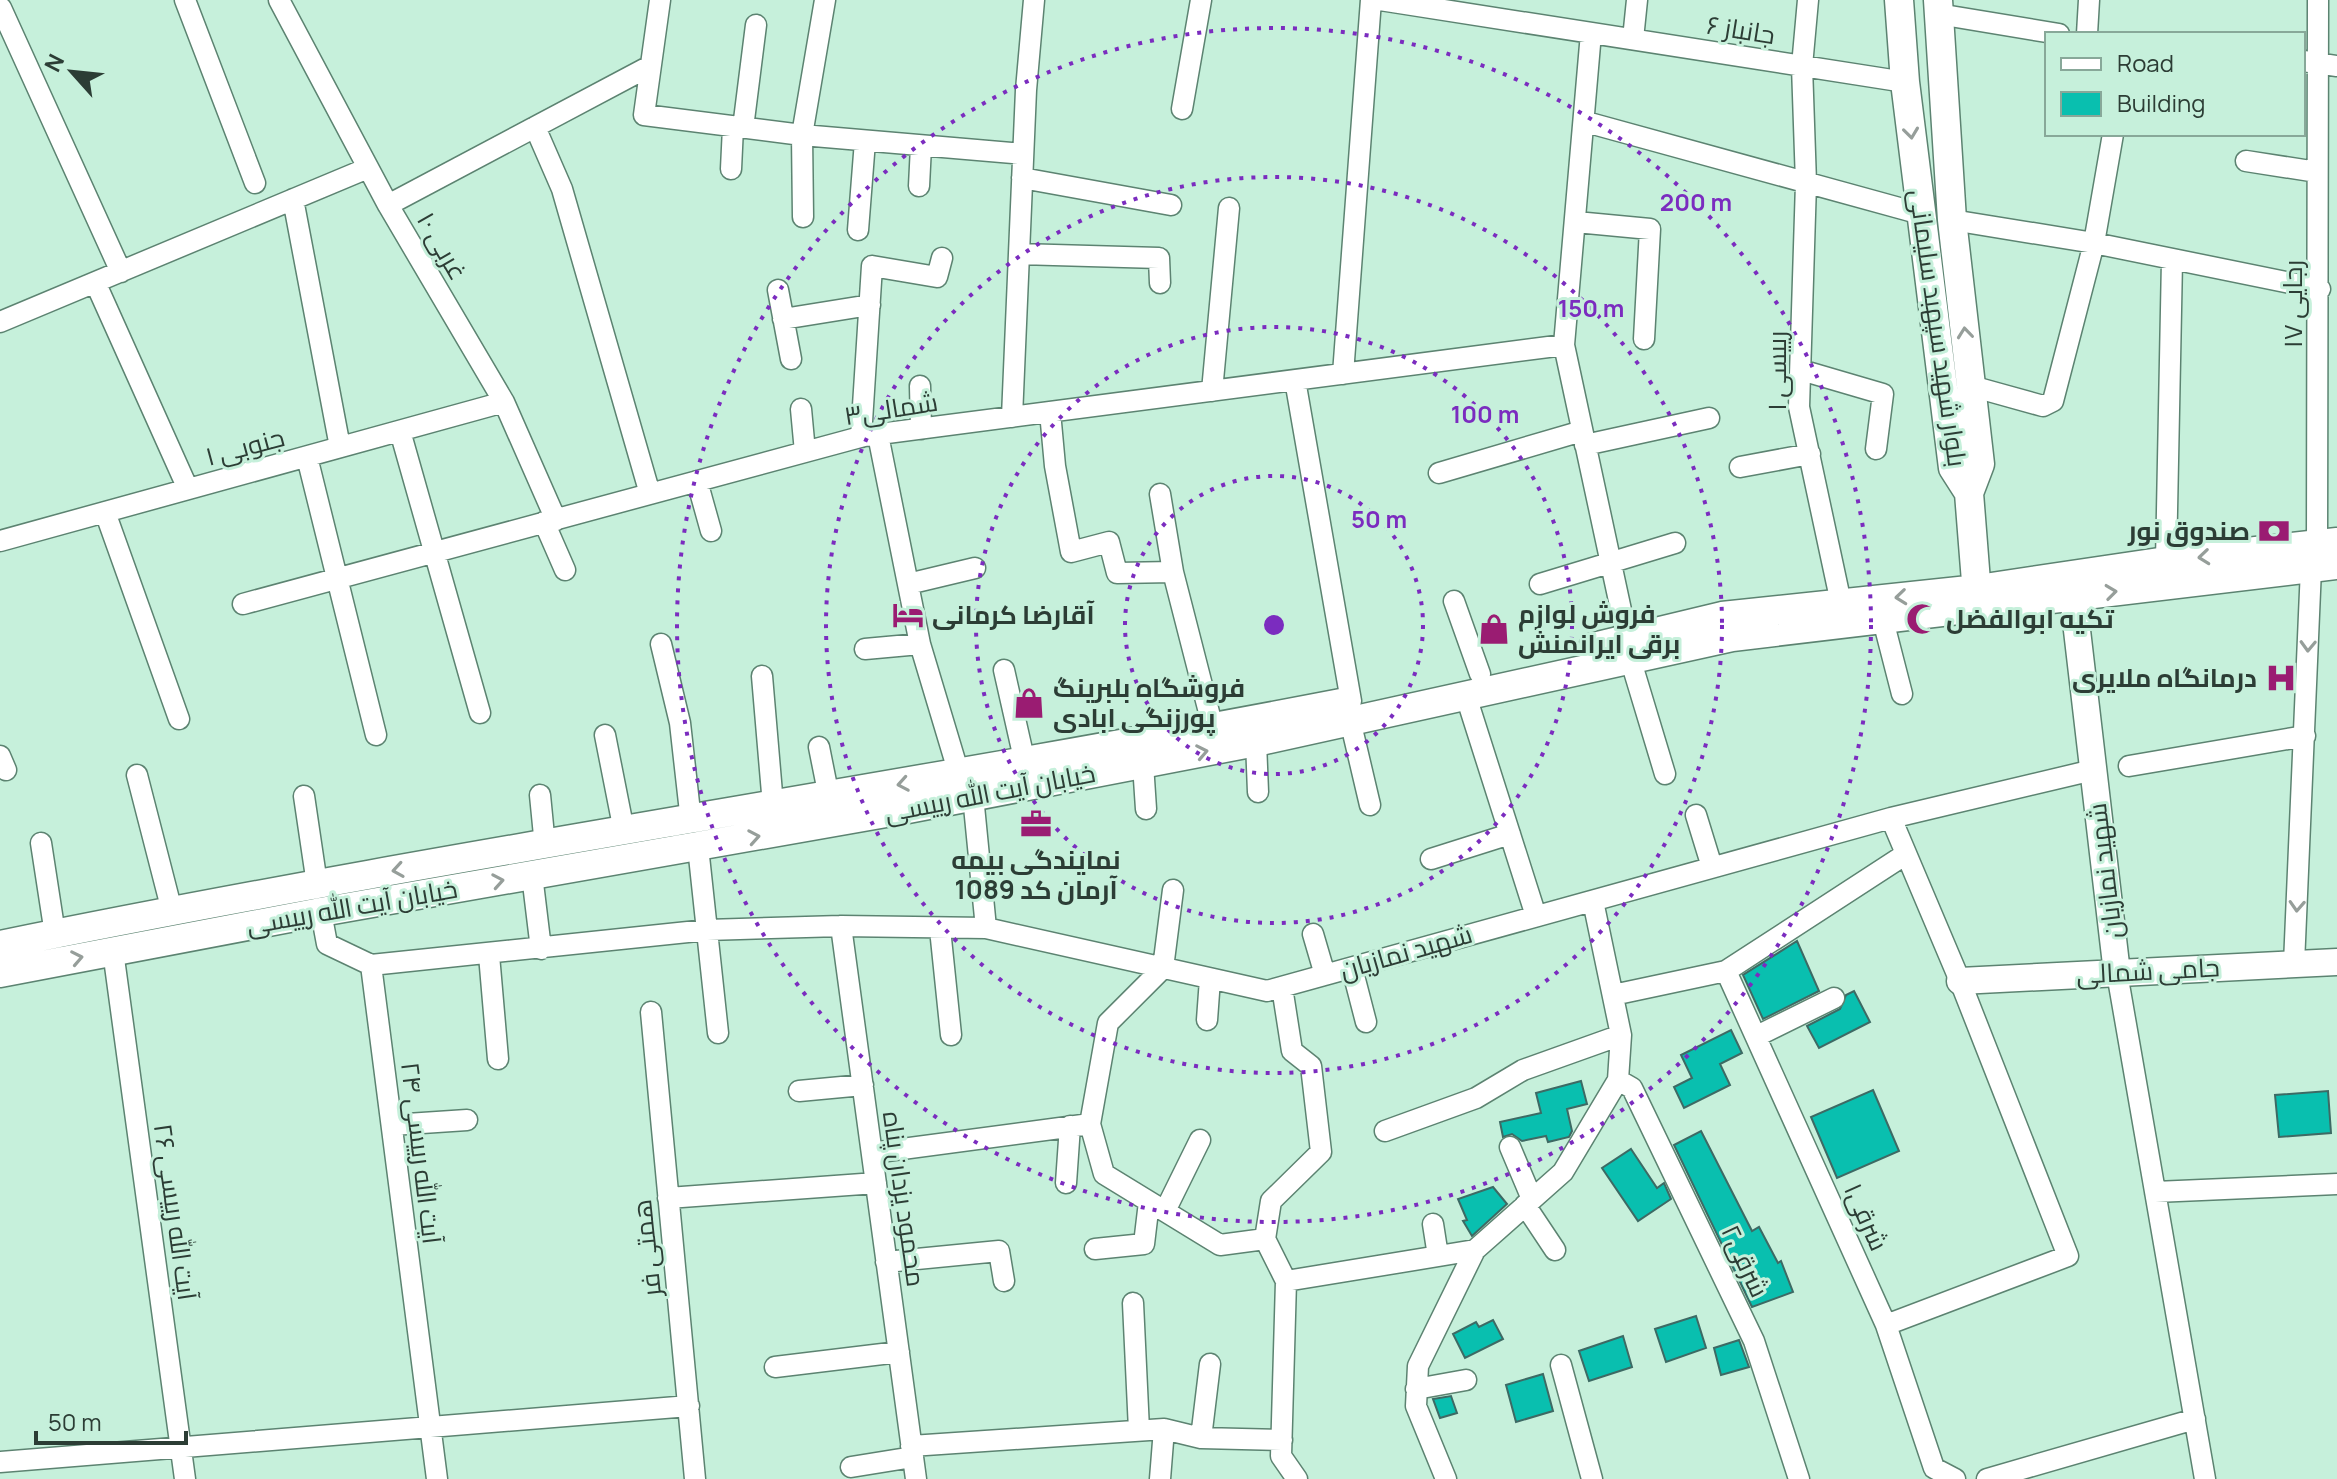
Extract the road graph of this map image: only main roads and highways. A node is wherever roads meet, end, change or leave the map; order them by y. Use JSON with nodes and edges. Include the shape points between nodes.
{"nodes":[{"id":1,"x":1899,"y":1,"type":"edge"},
{"id":2,"x":1938,"y":7,"type":"edge"},
{"id":3,"x":1969,"y":493,"type":"junction"},
{"id":4,"x":2325,"y":555,"type":"edge"},
{"id":5,"x":1978,"y":600,"type":"junction"},
{"id":6,"x":1629,"y":648,"type":"junction"},
{"id":7,"x":1350,"y":710,"type":"junction"},
{"id":8,"x":966,"y":785,"type":"junction"},
{"id":9,"x":831,"y":810,"type":"junction"},
{"id":10,"x":694,"y":834,"type":"junction"},
{"id":11,"x":319,"y":898,"type":"junction"},
{"id":12,"x":0,"y":945,"type":"edge"},
{"id":13,"x":0,"y":973,"type":"edge"}],
"edges":[{"from":1,"to":3,"type":"main road","name":"بلوار شهید سپهبد سلیمانی","one_way":true,"via":[[1953,468]]},
{"from":3,"to":2,"type":"main road","name":"بلوار شهید سپهبد سلیمانی","one_way":true,"via":[[1980,464],[1952,220]]},
{"from":3,"to":5,"type":"main road"},
{"from":5,"to":4,"type":"main road","one_way":true,"via":[[2073,596]]},
{"from":4,"to":5,"type":"main road","one_way":true,"via":[[2166,561]]},
{"from":5,"to":6,"type":"main road","name":"خیابان آیت الله رییسی","via":[[1883,620]]},
{"from":5,"to":6,"type":"main road","name":"خیابان آیت الله رییسی","one_way":true,"via":[[1841,603],[1722,616]]},
{"from":6,"to":7,"type":"main road","name":"خیابان آیت الله رییسی"},
{"from":7,"to":8,"type":"main road","name":"خیابان آیت الله رییسی","via":[[1213,728],[1025,763]]},
{"from":8,"to":7,"type":"main road","name":"خیابان آیت الله رییسی","one_way":true,"via":[[1143,764],[1256,742]]},
{"from":8,"to":9,"type":"main road","name":"خیابان آیت الله رییسی"},
{"from":10,"to":9,"type":"main road","name":"خیابان آیت الله رییسی","one_way":true},
{"from":9,"to":10,"type":"main road","name":"خیابان آیت الله رییسی","via":[[773,805]]},
{"from":11,"to":10,"type":"main road","name":"خیابان آیت الله رییسی","one_way":true,"via":[[532,875]]},
{"from":10,"to":11,"type":"main road","name":"خیابان آیت الله رییسی","one_way":true,"via":[[624,831]]},
{"from":11,"to":12,"type":"main road","name":"خیابان آیت الله رییسی","via":[[172,911]]},
{"from":13,"to":11,"type":"main road","name":"خیابان آیت الله رییسی","one_way":true,"via":[[113,951]]}]}
